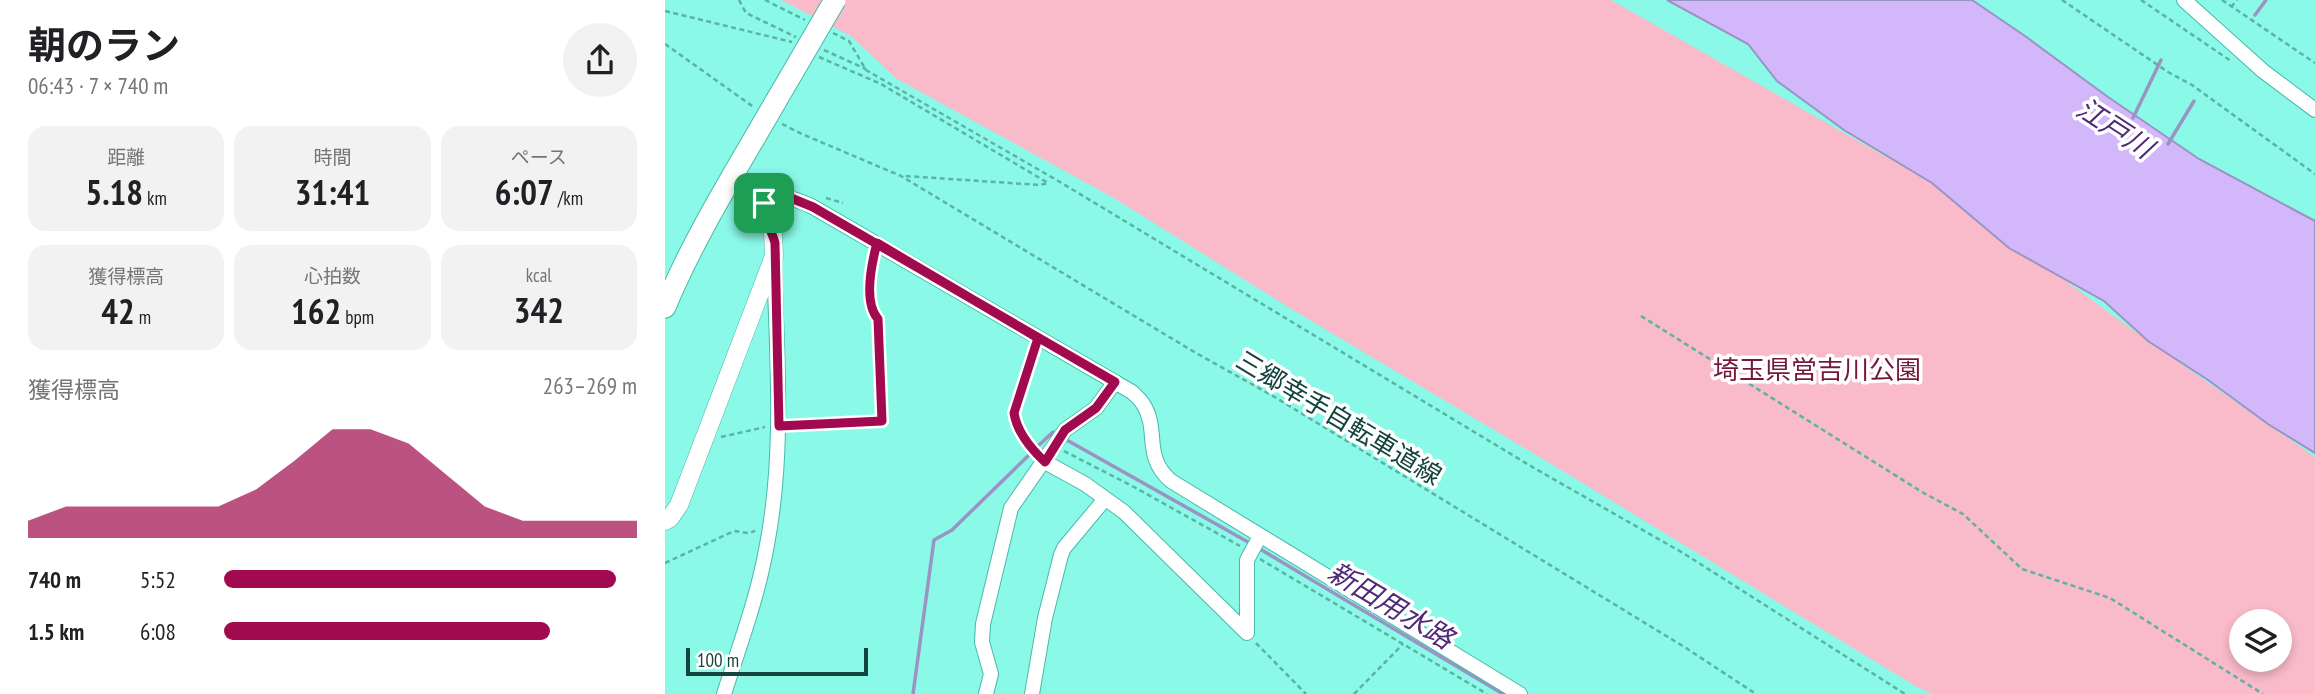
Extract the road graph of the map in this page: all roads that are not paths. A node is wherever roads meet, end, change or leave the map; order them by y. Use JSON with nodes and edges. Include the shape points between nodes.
{"nodes":[{"id":1,"x":835,"y":0,"type":"edge"},
{"id":2,"x":2184,"y":0,"type":"edge"},
{"id":3,"x":2315,"y":110,"type":"edge"},
{"id":4,"x":767,"y":200,"type":"joint"},
{"id":5,"x":877,"y":243,"type":"junction"},
{"id":6,"x":774,"y":256,"type":"junction"},
{"id":7,"x":665,"y":307,"type":"edge"},
{"id":8,"x":1115,"y":382,"type":"junction"},
{"id":9,"x":779,"y":426,"type":"junction"},
{"id":10,"x":1045,"y":462,"type":"junction"},
{"id":11,"x":1105,"y":499,"type":"junction"},
{"id":12,"x":665,"y":521,"type":"edge"},
{"id":13,"x":1260,"y":536,"type":"junction"},
{"id":14,"x":724,"y":694,"type":"edge"},
{"id":15,"x":986,"y":694,"type":"edge"},
{"id":16,"x":1032,"y":694,"type":"edge"},
{"id":17,"x":1520,"y":694,"type":"edge"}],
"edges":[{"from":1,"to":7,"type":"main road","bridge":true,"via":[[711,214]]},
{"from":2,"to":3,"type":"street","via":[[2263,71]]},
{"from":4,"to":5,"type":"street","via":[[779,197],[803,202]]},
{"from":4,"to":6,"type":"street","via":[[762,207],[773,233]]},
{"from":5,"to":8,"type":"street"},
{"from":5,"to":9,"type":"lane","via":[[870,273],[872,310],[878,319],[882,421]]},
{"from":6,"to":9,"type":"street"},
{"from":6,"to":12,"type":"street","via":[[679,505]]},
{"from":8,"to":10,"type":"street","via":[[1096,408],[1065,430]]},
{"from":8,"to":13,"type":"street","via":[[1143,403],[1153,455],[1163,474]]},
{"from":9,"to":14,"type":"street","via":[[769,533]]},
{"from":10,"to":11,"type":"street"},
{"from":10,"to":15,"type":"street","via":[[1008,515],[983,624],[982,642],[991,674]]},
{"from":11,"to":13,"type":"street","via":[[1247,634],[1247,560]]},
{"from":11,"to":16,"type":"street","via":[[1061,555]]},
{"from":13,"to":17,"type":"street"}]}
